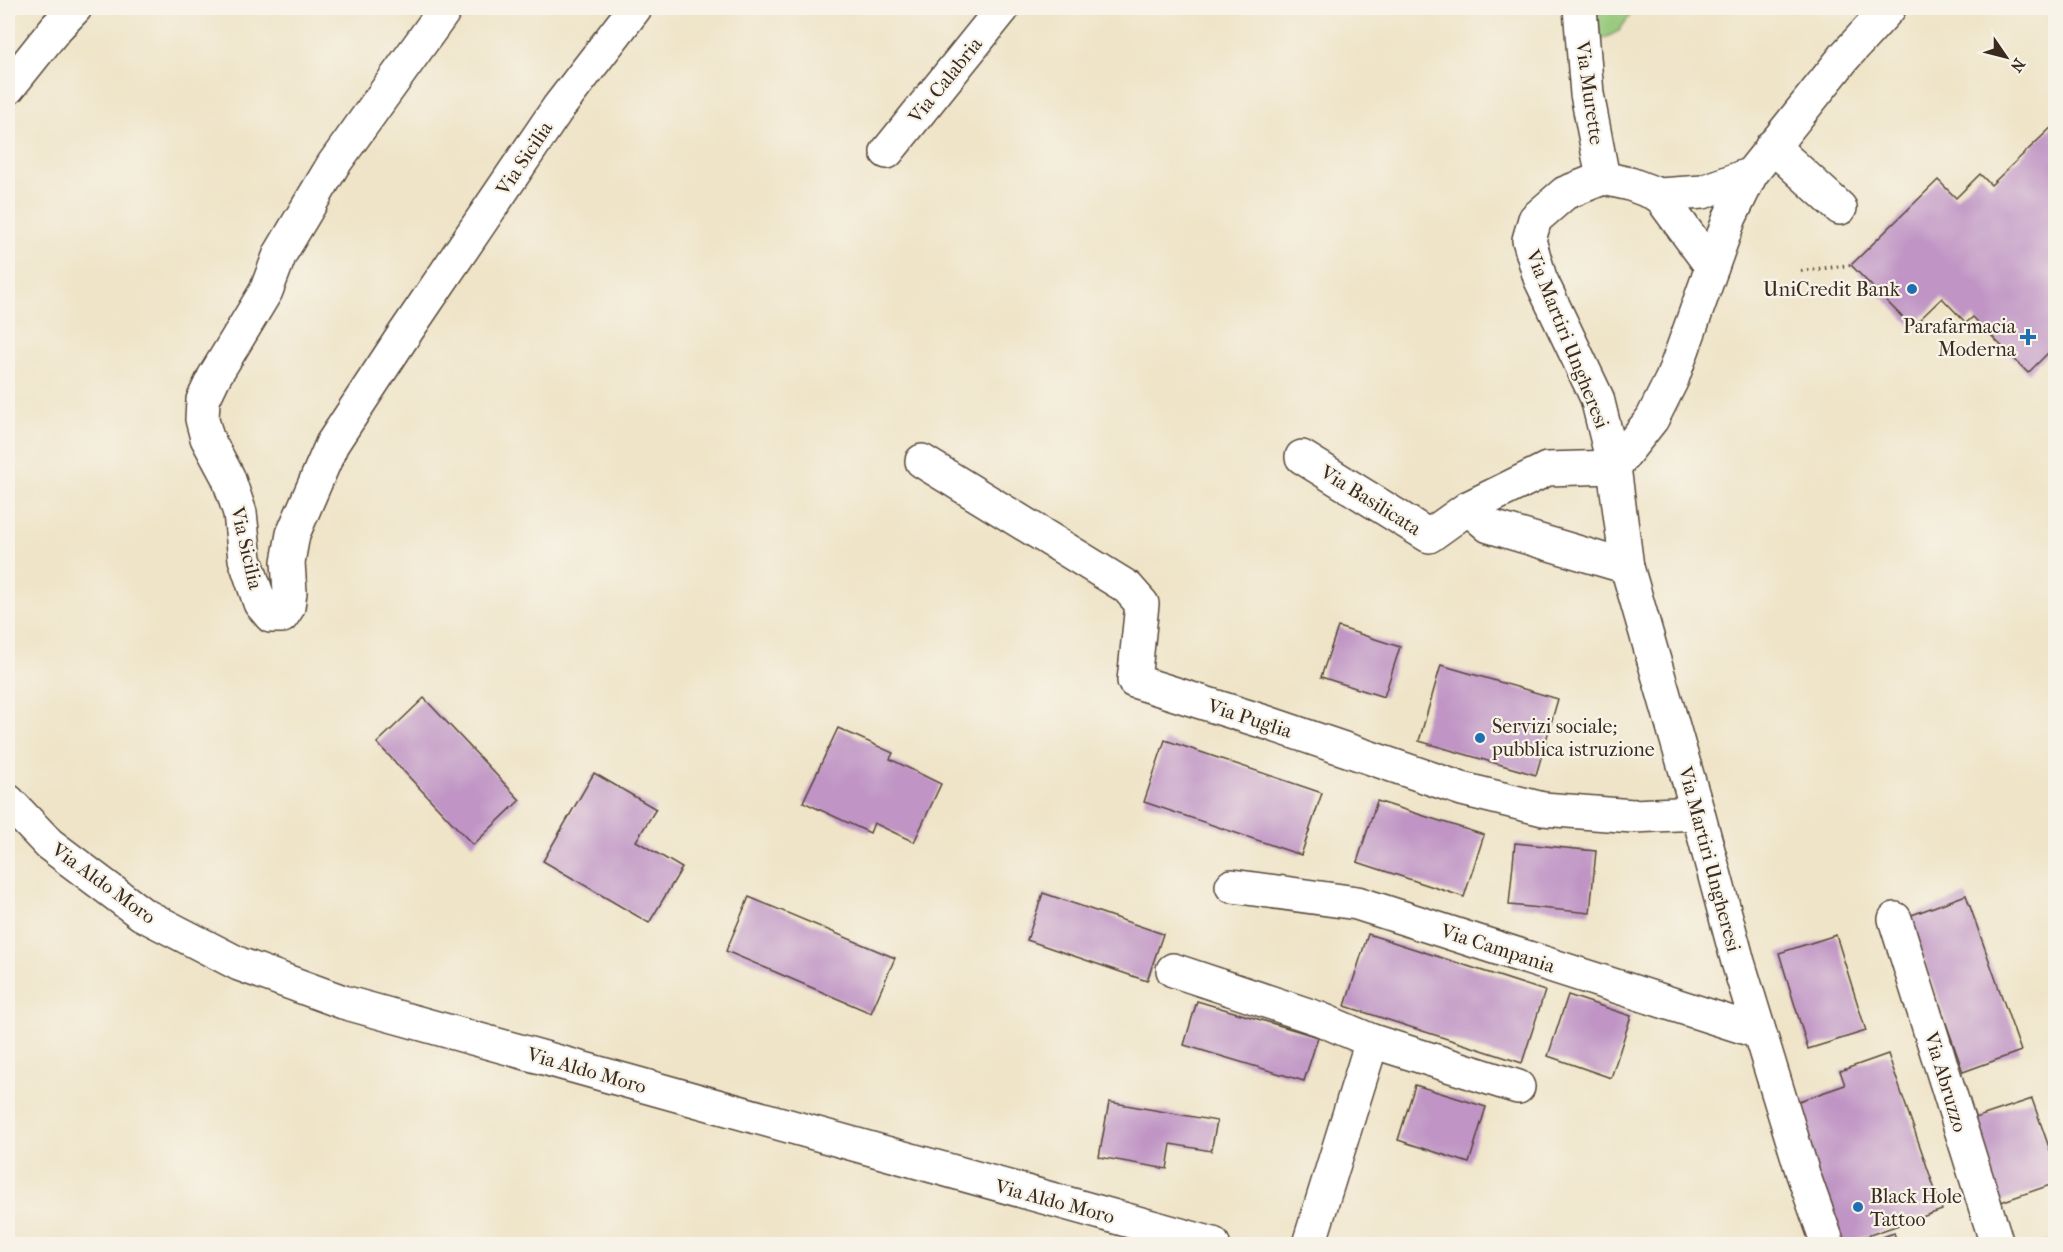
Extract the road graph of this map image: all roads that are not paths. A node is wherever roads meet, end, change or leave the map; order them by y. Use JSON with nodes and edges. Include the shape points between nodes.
{"nodes":[{"id":1,"x":75,"y":8,"type":"edge"},
{"id":2,"x":446,"y":8,"type":"edge"},
{"id":3,"x":635,"y":8,"type":"edge"},
{"id":4,"x":1003,"y":8,"type":"edge"},
{"id":5,"x":1580,"y":8,"type":"edge"},
{"id":6,"x":1889,"y":8,"type":"edge"},
{"id":7,"x":8,"y":88,"type":"edge"},
{"id":8,"x":1772,"y":146,"type":"junction"},
{"id":9,"x":887,"y":152,"type":"dead end"},
{"id":10,"x":1751,"y":174,"type":"junction"},
{"id":11,"x":1603,"y":178,"type":"junction"},
{"id":12,"x":1659,"y":195,"type":"junction"},
{"id":13,"x":1840,"y":208,"type":"dead end"},
{"id":14,"x":1712,"y":267,"type":"junction"},
{"id":15,"x":1302,"y":457,"type":"dead end"},
{"id":16,"x":922,"y":461,"type":"dead end"},
{"id":17,"x":1614,"y":467,"type":"junction"},
{"id":18,"x":1468,"y":508,"type":"junction"},
{"id":19,"x":1628,"y":567,"type":"junction"},
{"id":20,"x":8,"y":801,"type":"edge"},
{"id":21,"x":1698,"y":813,"type":"junction"},
{"id":22,"x":1232,"y":886,"type":"dead end"},
{"id":23,"x":1895,"y":919,"type":"dead end"},
{"id":24,"x":1173,"y":970,"type":"dead end"},
{"id":25,"x":1759,"y":1032,"type":"junction"},
{"id":26,"x":1372,"y":1041,"type":"junction"},
{"id":27,"x":1518,"y":1087,"type":"dead end"},
{"id":28,"x":1213,"y":1245,"type":"edge"},
{"id":29,"x":1310,"y":1245,"type":"edge"},
{"id":30,"x":1828,"y":1245,"type":"edge"},
{"id":31,"x":1997,"y":1245,"type":"edge"}],
"edges":[{"from":1,"to":7,"type":"street"},
{"from":2,"to":3,"type":"street","name":"Via Sicilia","via":[[333,165],[280,254],[266,291],[203,400],[207,438],[228,477],[240,513],[249,570],[260,603],[271,616],[282,616],[288,607],[288,561],[293,534],[332,444],[558,108]]},
{"from":4,"to":9,"type":"street","name":"Via Calabria"},
{"from":5,"to":11,"type":"street","name":"Via Murette","via":[[1587,94]]},
{"from":6,"to":8,"type":"street","name":"Via Martiri Ungheresi"},
{"from":8,"to":10,"type":"street","name":"Via Martiri Ungheresi"},
{"from":8,"to":13,"type":"street"},
{"from":10,"to":12,"type":"street","via":[[1703,192]]},
{"from":10,"to":14,"type":"street","name":"Via Martiri Ungheresi"},
{"from":11,"to":12,"type":"street"},
{"from":11,"to":17,"type":"street","name":"Via Martiri Ungheresi","via":[[1565,193],[1535,219],[1529,240],[1540,278],[1597,398]]},
{"from":12,"to":14,"type":"street"},
{"from":14,"to":17,"type":"street","name":"Via Martiri Ungheresi","via":[[1672,379],[1652,419]]},
{"from":15,"to":18,"type":"street","name":"Via Basilicata","via":[[1429,536]]},
{"from":16,"to":21,"type":"street","name":"Via Puglia","via":[[1126,587],[1142,604],[1134,681],[1461,789],[1543,809],[1634,816]]},
{"from":17,"to":18,"type":"street","name":"Via Basilicata","via":[[1547,469]]},
{"from":17,"to":19,"type":"street","name":"Via Martiri Ungheresi"},
{"from":18,"to":19,"type":"street","via":[[1489,526]]},
{"from":19,"to":21,"type":"street","name":"Via Martiri Ungheresi"},
{"from":20,"to":28,"type":"street","name":"Via Aldo Moro","via":[[49,844],[142,914],[260,972],[343,1002]]},
{"from":21,"to":25,"type":"street","name":"Via Martiri Ungheresi"},
{"from":22,"to":25,"type":"street","name":"Via Campania","via":[[1357,903]]},
{"from":23,"to":31,"type":"street","name":"Via Abruzzo"},
{"from":24,"to":26,"type":"street","via":[[1320,1019]]},
{"from":25,"to":30,"type":"street","name":"Via Martiri Ungheresi"},
{"from":26,"to":27,"type":"street"},
{"from":26,"to":29,"type":"street"}]}
